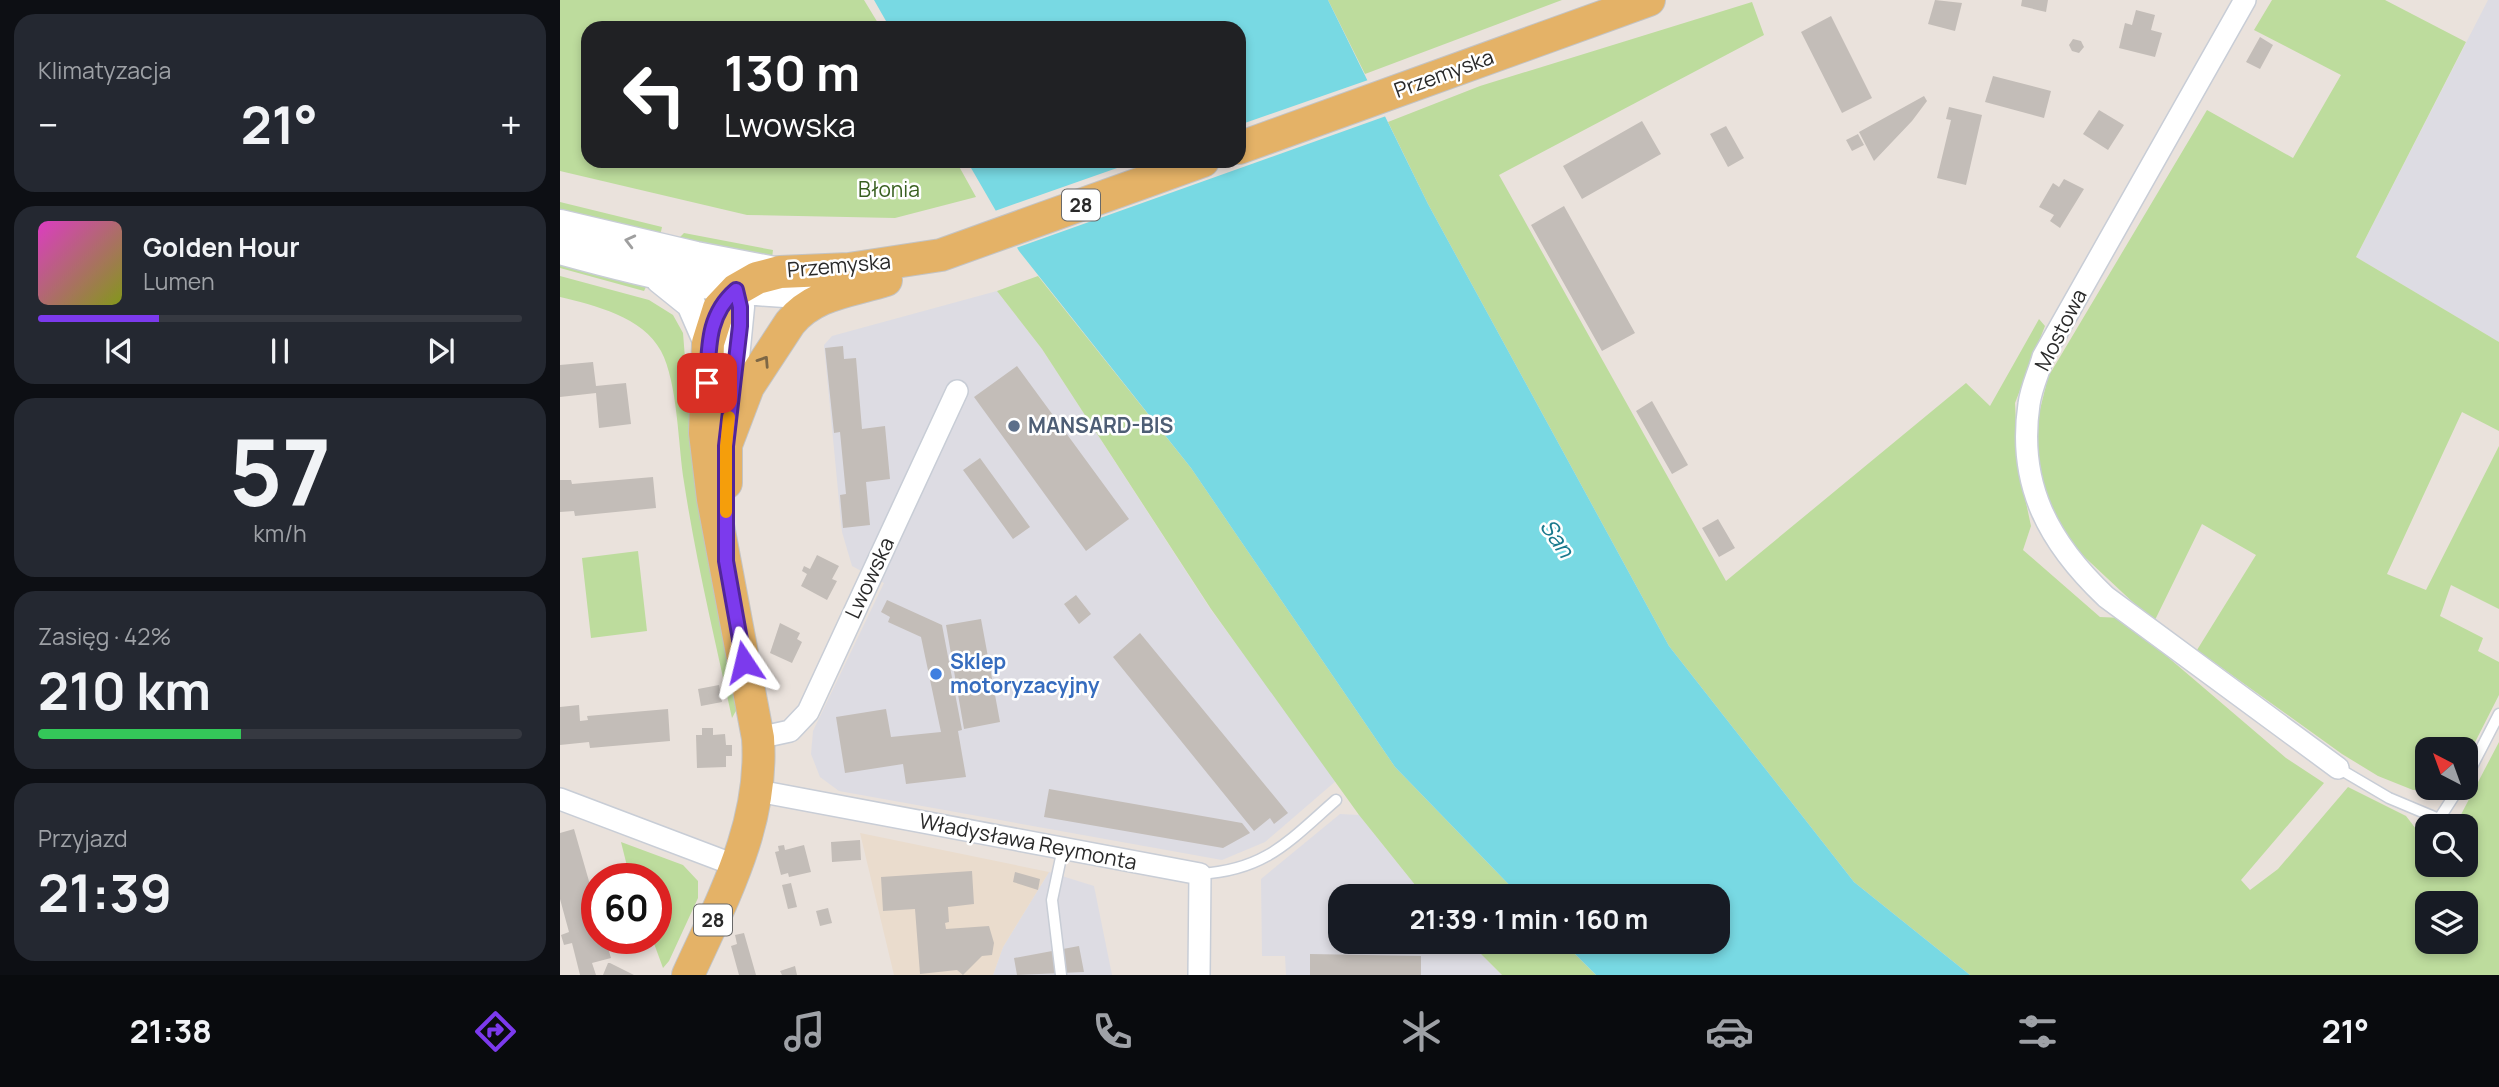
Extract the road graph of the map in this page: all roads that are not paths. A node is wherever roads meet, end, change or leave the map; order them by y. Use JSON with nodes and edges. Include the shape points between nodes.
{"nodes":[{"id":1,"x":1649,"y":0,"type":"edge"},
{"id":2,"x":2245,"y":0,"type":"edge"},
{"id":3,"x":1246,"y":145,"type":"edge"},
{"id":4,"x":1183,"y":168,"type":"edge"},
{"id":5,"x":560,"y":224,"type":"edge"},
{"id":6,"x":560,"y":250,"type":"edge"},
{"id":7,"x":950,"y":251,"type":"junction"},
{"id":8,"x":696,"y":256,"type":"junction"},
{"id":9,"x":780,"y":272,"type":"junction"},
{"id":10,"x":657,"y":277,"type":"junction"},
{"id":11,"x":736,"y":290,"type":"junction"},
{"id":12,"x":831,"y":294,"type":"junction"},
{"id":13,"x":708,"y":343,"type":"junction"},
{"id":14,"x":957,"y":391,"type":"dead end"},
{"id":15,"x":726,"y":446,"type":"junction"},
{"id":16,"x":726,"y":561,"type":"junction"},
{"id":17,"x":2499,"y":714,"type":"edge"},
{"id":18,"x":758,"y":738,"type":"junction"},
{"id":19,"x":2478,"y":755,"type":"edge"},
{"id":20,"x":2338,"y":768,"type":"joint"},
{"id":21,"x":758,"y":791,"type":"junction"},
{"id":22,"x":560,"y":799,"type":"edge"},
{"id":23,"x":1336,"y":800,"type":"dead end"},
{"id":24,"x":2451,"y":800,"type":"edge"},
{"id":25,"x":1063,"y":848,"type":"junction"},
{"id":26,"x":737,"y":866,"type":"junction"},
{"id":27,"x":1200,"y":874,"type":"junction"},
{"id":28,"x":688,"y":975,"type":"edge"},
{"id":29,"x":1061,"y":975,"type":"edge"},
{"id":30,"x":1199,"y":975,"type":"edge"}],
"edges":[{"from":1,"to":3,"type":"main road","name":"Przemyska"},
{"from":2,"to":20,"type":"street","name":"Mostowa","via":[[2043,357],[2029,402],[2027,452],[2041,516],[2077,569],[2106,597]]},
{"from":4,"to":7,"type":"main road","name":"Przemyska","number":"28"},
{"from":8,"to":5,"type":"main road","name":"Przemyska","one_way":true},
{"from":6,"to":10,"type":"main road","name":"Przemyska"},
{"from":7,"to":9,"type":"main road","name":"Przemyska","number":"28","via":[[849,269]]},
{"from":7,"to":12,"type":"main road","name":"Przemyska","number":"28","via":[[910,272]]},
{"from":8,"to":9,"type":"main road","name":"Przemyska"},
{"from":8,"to":11,"type":"main road","via":[[720,271]]},
{"from":9,"to":11,"type":"main road","number":"28"},
{"from":10,"to":11,"type":"main road","name":"Przemyska"},
{"from":10,"to":13,"type":"main road","via":[[691,304]]},
{"from":11,"to":12,"type":"main road","name":"Przemyska"},
{"from":11,"to":13,"type":"main road","number":"28","via":[[719,307]]},
{"from":11,"to":15,"type":"main road","via":[[740,326]]},
{"from":15,"to":12,"type":"main road","number":"28","one_way":true,"via":[[748,387],[771,349],[797,314]]},
{"from":13,"to":16,"type":"main road","number":"28","via":[[705,433]]},
{"from":14,"to":18,"type":"street","name":"Lwowska","via":[[808,712],[790,731]]},
{"from":15,"to":16,"type":"main road","number":"28"},
{"from":16,"to":18,"type":"main road","number":"28"},
{"from":17,"to":19,"type":"lane"},
{"from":18,"to":21,"type":"main road","number":"28"},
{"from":20,"to":24,"type":"lane","via":[[2389,798],[2439,819]]},
{"from":21,"to":25,"type":"street","name":"Władysława Reymonta"},
{"from":21,"to":26,"type":"main road","number":"28"},
{"from":22,"to":26,"type":"street"},
{"from":23,"to":27,"type":"lane","via":[[1278,851],[1253,865]]},
{"from":25,"to":27,"type":"street","name":"Władysława Reymonta"},
{"from":25,"to":29,"type":"lane","via":[[1052,900]]},
{"from":26,"to":28,"type":"main road","number":"28"},
{"from":27,"to":30,"type":"street"}]}
